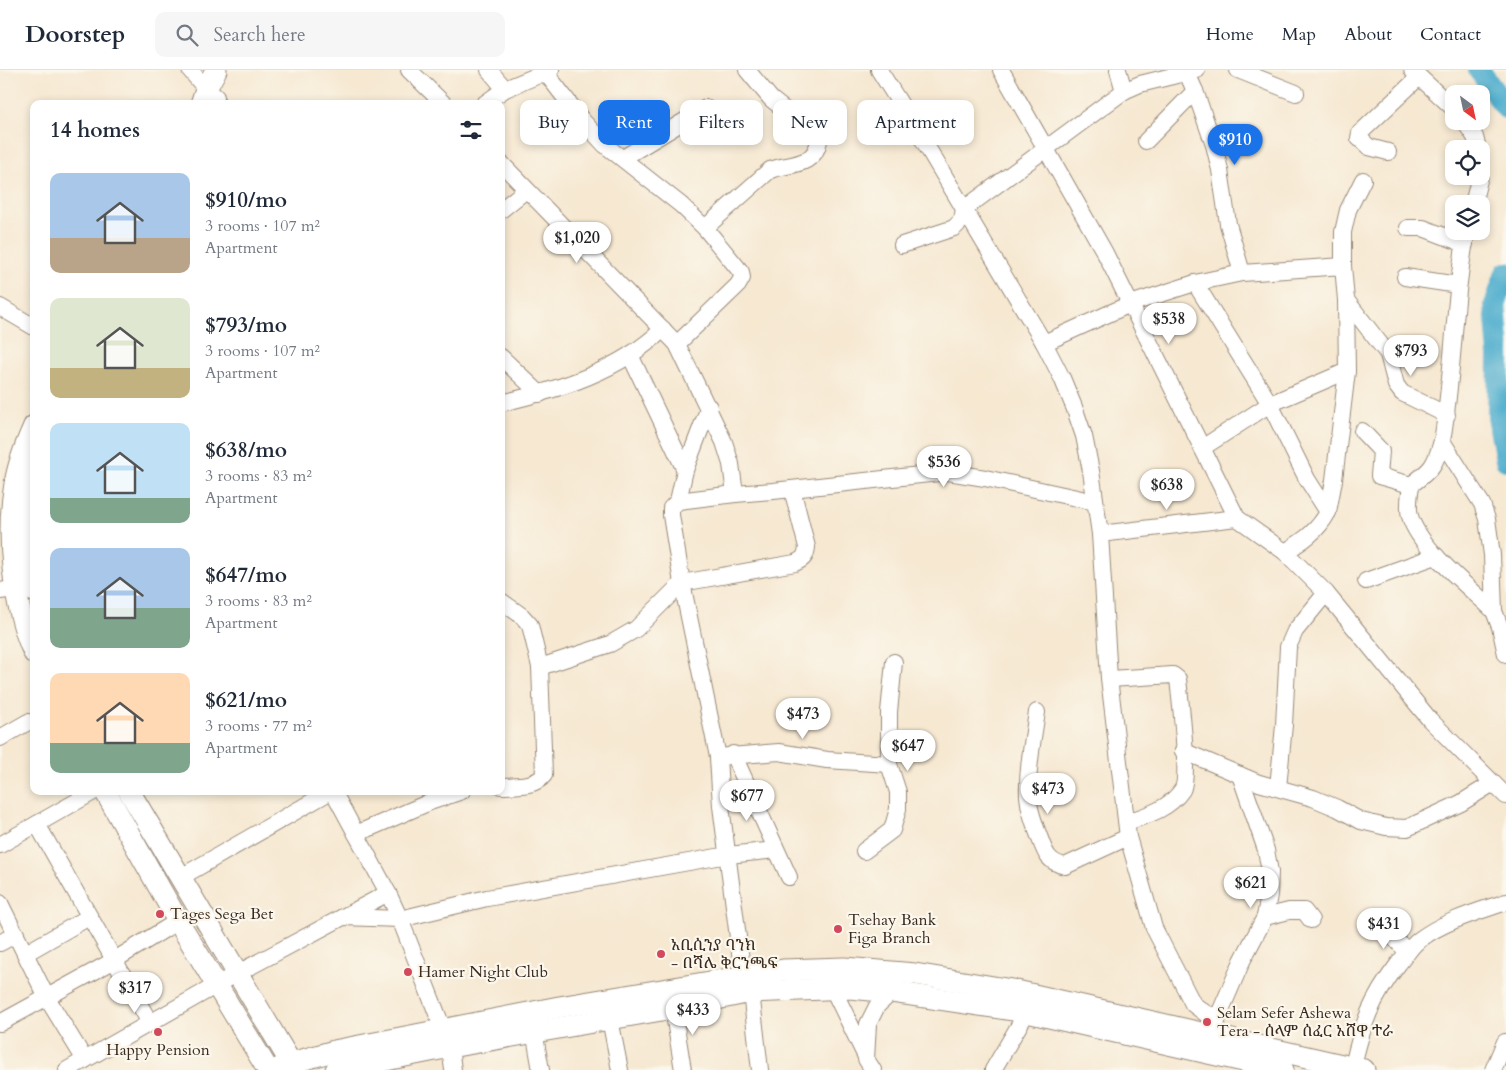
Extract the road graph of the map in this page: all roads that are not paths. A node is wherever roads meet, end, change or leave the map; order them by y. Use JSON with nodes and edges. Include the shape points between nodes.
{"nodes":[{"id":1,"x":190,"y":70,"type":"edge"},
{"id":2,"x":216,"y":70,"type":"edge"},
{"id":3,"x":227,"y":70,"type":"edge"},
{"id":4,"x":409,"y":70,"type":"edge"},
{"id":5,"x":489,"y":70,"type":"edge"},
{"id":6,"x":747,"y":70,"type":"edge"},
{"id":7,"x":879,"y":70,"type":"edge"},
{"id":8,"x":1001,"y":70,"type":"edge"},
{"id":9,"x":1118,"y":70,"type":"edge"},
{"id":10,"x":1238,"y":70,"type":"edge"},
{"id":11,"x":1192,"y":71,"type":"edge"},
{"id":12,"x":548,"y":72,"type":"edge"},
{"id":13,"x":1415,"y":73,"type":"edge"},
{"id":14,"x":505,"y":89,"type":"junction"},
{"id":15,"x":1124,"y":91,"type":"junction"},
{"id":16,"x":1196,"y":91,"type":"junction"},
{"id":17,"x":1296,"y":93,"type":"dead end"},
{"id":18,"x":209,"y":98,"type":"edge"},
{"id":19,"x":440,"y":100,"type":"edge"},
{"id":20,"x":490,"y":100,"type":"edge"},
{"id":21,"x":1445,"y":101,"type":"edge"},
{"id":22,"x":680,"y":124,"type":"edge"},
{"id":23,"x":1146,"y":141,"type":"dead end"},
{"id":24,"x":1045,"y":150,"type":"junction"},
{"id":25,"x":1388,"y":152,"type":"dead end"},
{"id":26,"x":623,"y":158,"type":"junction"},
{"id":27,"x":505,"y":167,"type":"edge"},
{"id":28,"x":1363,"y":180,"type":"dead end"},
{"id":29,"x":526,"y":190,"type":"junction"},
{"id":30,"x":505,"y":207,"type":"edge"},
{"id":31,"x":964,"y":209,"type":"junction"},
{"id":32,"x":705,"y":228,"type":"junction"},
{"id":33,"x":1408,"y":228,"type":"dead end"},
{"id":34,"x":1445,"y":233,"type":"edge"},
{"id":35,"x":1466,"y":240,"type":"edge"},
{"id":36,"x":902,"y":245,"type":"dead end"},
{"id":37,"x":1344,"y":266,"type":"junction"},
{"id":38,"x":1242,"y":273,"type":"junction"},
{"id":39,"x":1405,"y":277,"type":"dead end"},
{"id":40,"x":1195,"y":283,"type":"junction"},
{"id":41,"x":1458,"y":285,"type":"junction"},
{"id":42,"x":1346,"y":300,"type":"junction"},
{"id":43,"x":1130,"y":304,"type":"junction"},
{"id":44,"x":0,"y":307,"type":"edge"},
{"id":45,"x":30,"y":325,"type":"edge"},
{"id":46,"x":663,"y":329,"type":"junction"},
{"id":47,"x":1044,"y":343,"type":"junction"},
{"id":48,"x":677,"y":344,"type":"junction"},
{"id":49,"x":630,"y":355,"type":"junction"},
{"id":50,"x":505,"y":361,"type":"edge"},
{"id":51,"x":1347,"y":371,"type":"junction"},
{"id":52,"x":540,"y":394,"type":"junction"},
{"id":53,"x":505,"y":402,"type":"edge"},
{"id":54,"x":1270,"y":404,"type":"junction"},
{"id":55,"x":709,"y":407,"type":"junction"},
{"id":56,"x":1446,"y":415,"type":"junction"},
{"id":57,"x":1362,"y":430,"type":"dead end"},
{"id":58,"x":30,"y":436,"type":"edge"},
{"id":59,"x":1442,"y":441,"type":"junction"},
{"id":60,"x":1202,"y":448,"type":"junction"},
{"id":61,"x":685,"y":470,"type":"junction"},
{"id":62,"x":1411,"y":485,"type":"junction"},
{"id":63,"x":792,"y":489,"type":"junction"},
{"id":64,"x":735,"y":494,"type":"junction"},
{"id":65,"x":30,"y":497,"type":"edge"},
{"id":66,"x":678,"y":501,"type":"junction"},
{"id":67,"x":1095,"y":502,"type":"junction"},
{"id":68,"x":1328,"y":512,"type":"junction"},
{"id":69,"x":1237,"y":518,"type":"junction"},
{"id":70,"x":1100,"y":534,"type":"junction"},
{"id":71,"x":1285,"y":552,"type":"junction"},
{"id":72,"x":1436,"y":556,"type":"junction"},
{"id":73,"x":1366,"y":580,"type":"dead end"},
{"id":74,"x":682,"y":583,"type":"junction"},
{"id":75,"x":21,"y":589,"type":"edge"},
{"id":76,"x":1326,"y":593,"type":"junction"},
{"id":77,"x":505,"y":604,"type":"edge"},
{"id":78,"x":1494,"y":611,"type":"junction"},
{"id":79,"x":1503,"y":626,"type":"edge"},
{"id":80,"x":30,"y":641,"type":"edge"},
{"id":81,"x":1506,"y":654,"type":"edge"},
{"id":82,"x":894,"y":662,"type":"dead end"},
{"id":83,"x":540,"y":666,"type":"junction"},
{"id":84,"x":1110,"y":679,"type":"junction"},
{"id":85,"x":1038,"y":712,"type":"dead end"},
{"id":86,"x":28,"y":722,"type":"dead end"},
{"id":87,"x":0,"y":738,"type":"edge"},
{"id":88,"x":1183,"y":751,"type":"junction"},
{"id":89,"x":725,"y":755,"type":"junction"},
{"id":90,"x":889,"y":764,"type":"junction"},
{"id":91,"x":1240,"y":775,"type":"junction"},
{"id":92,"x":1493,"y":784,"type":"junction"},
{"id":93,"x":505,"y":786,"type":"edge"},
{"id":94,"x":1278,"y":788,"type":"junction"},
{"id":95,"x":88,"y":795,"type":"edge"},
{"id":96,"x":112,"y":795,"type":"edge"},
{"id":97,"x":325,"y":795,"type":"edge"},
{"id":98,"x":334,"y":795,"type":"edge"},
{"id":99,"x":450,"y":795,"type":"edge"},
{"id":100,"x":1506,"y":796,"type":"edge"},
{"id":101,"x":130,"y":806,"type":"edge"},
{"id":102,"x":37,"y":824,"type":"junction"},
{"id":103,"x":1128,"y":829,"type":"junction"},
{"id":104,"x":356,"y":834,"type":"junction"},
{"id":105,"x":0,"y":845,"type":"edge"},
{"id":106,"x":776,"y":850,"type":"junction"},
{"id":107,"x":864,"y":851,"type":"dead end"},
{"id":108,"x":728,"y":855,"type":"junction"},
{"id":109,"x":181,"y":877,"type":"junction"},
{"id":110,"x":789,"y":877,"type":"dead end"},
{"id":111,"x":388,"y":893,"type":"junction"},
{"id":112,"x":1506,"y":902,"type":"edge"},
{"id":113,"x":0,"y":903,"type":"edge"},
{"id":114,"x":88,"y":917,"type":"junction"},
{"id":115,"x":343,"y":917,"type":"junction"},
{"id":116,"x":1266,"y":917,"type":"junction"},
{"id":117,"x":400,"y":919,"type":"junction"},
{"id":118,"x":1311,"y":920,"type":"dead end"},
{"id":119,"x":178,"y":921,"type":"junction"},
{"id":120,"x":1382,"y":926,"type":"dead end"},
{"id":121,"x":16,"y":934,"type":"junction"},
{"id":122,"x":0,"y":943,"type":"edge"},
{"id":123,"x":1408,"y":952,"type":"junction"},
{"id":124,"x":26,"y":953,"type":"junction"},
{"id":125,"x":113,"y":961,"type":"junction"},
{"id":126,"x":238,"y":973,"type":"junction"},
{"id":127,"x":747,"y":984,"type":"junction"},
{"id":128,"x":218,"y":985,"type":"junction"},
{"id":129,"x":833,"y":989,"type":"junction"},
{"id":130,"x":892,"y":992,"type":"junction"},
{"id":131,"x":47,"y":998,"type":"junction"},
{"id":132,"x":673,"y":1008,"type":"junction"},
{"id":133,"x":1027,"y":1012,"type":"junction"},
{"id":134,"x":610,"y":1019,"type":"junction"},
{"id":135,"x":0,"y":1023,"type":"edge"},
{"id":136,"x":150,"y":1023,"type":"junction"},
{"id":137,"x":1216,"y":1026,"type":"junction"},
{"id":138,"x":534,"y":1031,"type":"junction"},
{"id":139,"x":446,"y":1038,"type":"junction"},
{"id":140,"x":1504,"y":1042,"type":"dead end"},
{"id":141,"x":85,"y":1060,"type":"junction"},
{"id":142,"x":870,"y":1064,"type":"edge"},
{"id":143,"x":1288,"y":1065,"type":"edge"},
{"id":144,"x":1243,"y":1066,"type":"edge"},
{"id":145,"x":287,"y":1068,"type":"edge"},
{"id":146,"x":1358,"y":1068,"type":"edge"},
{"id":147,"x":343,"y":1069,"type":"edge"},
{"id":148,"x":67,"y":1070,"type":"edge"},
{"id":149,"x":268,"y":1070,"type":"edge"},
{"id":150,"x":453,"y":1070,"type":"edge"},
{"id":151,"x":541,"y":1070,"type":"edge"},
{"id":152,"x":620,"y":1070,"type":"edge"},
{"id":153,"x":683,"y":1070,"type":"edge"},
{"id":154,"x":760,"y":1070,"type":"edge"},
{"id":155,"x":993,"y":1070,"type":"edge"},
{"id":156,"x":1493,"y":1070,"type":"edge"}],
"edges":[{"from":1,"to":18,"type":"street"},
{"from":2,"to":18,"type":"main road"},
{"from":3,"to":18,"type":"main road"},
{"from":4,"to":19,"type":"street"},
{"from":5,"to":14,"type":"street"},
{"from":6,"to":32,"type":"street","via":[[771,99],[816,135],[818,147],[816,153],[805,161],[770,170]]},
{"from":7,"to":31,"type":"street"},
{"from":8,"to":24,"type":"street"},
{"from":9,"to":15,"type":"street"},
{"from":10,"to":17,"type":"street"},
{"from":11,"to":15,"type":"street"},
{"from":11,"to":16,"type":"street"},
{"from":12,"to":14,"type":"street"},
{"from":12,"to":26,"type":"street","via":[[582,120],[605,145]]},
{"from":13,"to":21,"type":"street"},
{"from":13,"to":25,"type":"street","via":[[1360,132],[1359,138],[1369,147]]},
{"from":14,"to":20,"type":"street"},
{"from":15,"to":24,"type":"street"},
{"from":16,"to":23,"type":"street"},
{"from":16,"to":38,"type":"street","via":[[1214,145],[1228,224]]},
{"from":22,"to":26,"type":"street"},
{"from":24,"to":31,"type":"street"},
{"from":24,"to":43,"type":"street","via":[[1105,253]]},
{"from":26,"to":32,"type":"street"},
{"from":27,"to":29,"type":"street"},
{"from":28,"to":37,"type":"street","via":[[1348,210],[1343,232]]},
{"from":29,"to":30,"type":"street"},
{"from":29,"to":46,"type":"street"},
{"from":31,"to":36,"type":"street","via":[[962,220],[954,228]]},
{"from":31,"to":47,"type":"street"},
{"from":32,"to":48,"type":"street","via":[[741,272],[742,278]]},
{"from":33,"to":34,"type":"street"},
{"from":35,"to":41,"type":"street"},
{"from":37,"to":38,"type":"street"},
{"from":37,"to":42,"type":"street"},
{"from":38,"to":40,"type":"street"},
{"from":39,"to":41,"type":"street"},
{"from":40,"to":43,"type":"street"},
{"from":40,"to":54,"type":"street"},
{"from":41,"to":56,"type":"street"},
{"from":42,"to":51,"type":"street"},
{"from":42,"to":56,"type":"street","via":[[1388,354],[1396,385],[1402,393]]},
{"from":43,"to":47,"type":"street"},
{"from":43,"to":60,"type":"street"},
{"from":44,"to":45,"type":"street"},
{"from":46,"to":48,"type":"street"},
{"from":46,"to":49,"type":"street"},
{"from":47,"to":67,"type":"street","via":[[1062,378],[1084,436]]},
{"from":48,"to":55,"type":"street"},
{"from":49,"to":52,"type":"street","via":[[596,373]]},
{"from":49,"to":61,"type":"street"},
{"from":50,"to":52,"type":"street"},
{"from":51,"to":54,"type":"street"},
{"from":51,"to":68,"type":"street"},
{"from":52,"to":53,"type":"street"},
{"from":54,"to":60,"type":"street"},
{"from":54,"to":68,"type":"street","via":[[1307,479]]},
{"from":55,"to":61,"type":"street"},
{"from":55,"to":64,"type":"street","via":[[731,464]]},
{"from":56,"to":59,"type":"street"},
{"from":57,"to":62,"type":"street","via":[[1381,451],[1379,476]]},
{"from":58,"to":75,"type":"main road","via":[[15,482],[11,527]]},
{"from":59,"to":62,"type":"street","via":[[1436,461]]},
{"from":59,"to":78,"type":"street","via":[[1482,504],[1487,519]]},
{"from":60,"to":69,"type":"street"},
{"from":61,"to":66,"type":"street"},
{"from":62,"to":72,"type":"street","via":[[1409,514],[1416,530]]},
{"from":63,"to":64,"type":"street"},
{"from":63,"to":67,"type":"street","via":[[948,472]]},
{"from":63,"to":74,"type":"street","via":[[807,547],[802,560]]},
{"from":64,"to":66,"type":"street"},
{"from":65,"to":75,"type":"main road","via":[[29,555]]},
{"from":66,"to":74,"type":"street","via":[[671,508],[671,515]]},
{"from":67,"to":70,"type":"street"},
{"from":68,"to":71,"type":"street","via":[[1309,537]]},
{"from":69,"to":70,"type":"street"},
{"from":69,"to":71,"type":"street"},
{"from":70,"to":84,"type":"street"},
{"from":71,"to":76,"type":"street"},
{"from":72,"to":73,"type":"street"},
{"from":72,"to":78,"type":"street"},
{"from":74,"to":83,"type":"street","via":[[636,629],[610,644]]},
{"from":74,"to":89,"type":"street"},
{"from":75,"to":80,"type":"main road","via":[[24,622]]},
{"from":76,"to":92,"type":"street","via":[[1430,720]]},
{"from":76,"to":94,"type":"street","via":[[1295,630],[1288,647]]},
{"from":77,"to":83,"type":"street","via":[[530,625]]},
{"from":78,"to":79,"type":"street"},
{"from":79,"to":81,"type":"street"},
{"from":82,"to":90,"type":"street","via":[[889,712]]},
{"from":83,"to":93,"type":"street","via":[[544,775],[534,783]]},
{"from":84,"to":88,"type":"street","via":[[1173,674],[1178,680]]},
{"from":84,"to":103,"type":"street"},
{"from":85,"to":103,"type":"street","via":[[1028,797],[1045,853],[1055,863],[1065,866]]},
{"from":86,"to":87,"type":"street"},
{"from":88,"to":91,"type":"street"},
{"from":88,"to":103,"type":"street","via":[[1183,788],[1172,802]]},
{"from":89,"to":90,"type":"street","via":[[779,752],[827,760]]},
{"from":89,"to":106,"type":"street"},
{"from":89,"to":108,"type":"street","via":[[721,806]]},
{"from":90,"to":107,"type":"street","via":[[898,792],[898,810],[892,830]]},
{"from":91,"to":94,"type":"street"},
{"from":91,"to":116,"type":"street","via":[[1266,850],[1270,872]]},
{"from":92,"to":94,"type":"street","via":[[1407,828],[1361,821],[1313,798]]},
{"from":92,"to":100,"type":"street"},
{"from":95,"to":102,"type":"street"},
{"from":96,"to":101,"type":"main road"},
{"from":97,"to":109,"type":"street"},
{"from":98,"to":104,"type":"street"},
{"from":99,"to":104,"type":"street"},
{"from":101,"to":109,"type":"main road"},
{"from":101,"to":119,"type":"main road"},
{"from":102,"to":105,"type":"street"},
{"from":102,"to":114,"type":"street"},
{"from":103,"to":137,"type":"street","via":[[1154,928],[1193,1004]]},
{"from":104,"to":111,"type":"street"},
{"from":106,"to":108,"type":"street"},
{"from":106,"to":110,"type":"street"},
{"from":108,"to":117,"type":"street","via":[[487,898]]},
{"from":108,"to":127,"type":"street"},
{"from":109,"to":126,"type":"main road"},
{"from":111,"to":115,"type":"street"},
{"from":111,"to":117,"type":"street"},
{"from":112,"to":123,"type":"street","via":[[1434,930]]},
{"from":113,"to":121,"type":"street"},
{"from":114,"to":124,"type":"street"},
{"from":114,"to":125,"type":"street"},
{"from":115,"to":117,"type":"street"},
{"from":115,"to":126,"type":"street"},
{"from":116,"to":118,"type":"street","via":[[1304,911]]},
{"from":116,"to":137,"type":"street","via":[[1242,961]]},
{"from":117,"to":139,"type":"street"},
{"from":119,"to":125,"type":"street"},
{"from":119,"to":128,"type":"main road"},
{"from":120,"to":123,"type":"street"},
{"from":121,"to":122,"type":"street"},
{"from":121,"to":124,"type":"street"},
{"from":123,"to":146,"type":"street","via":[[1370,1006],[1361,1030]]},
{"from":124,"to":131,"type":"street"},
{"from":125,"to":131,"type":"street"},
{"from":125,"to":136,"type":"street"},
{"from":126,"to":128,"type":"street"},
{"from":126,"to":145,"type":"main road"},
{"from":127,"to":129,"type":"main road"},
{"from":127,"to":132,"type":"main road"},
{"from":127,"to":137,"type":"main road","via":[[783,970],[844,968],[915,974]]},
{"from":127,"to":139,"type":"main road"},
{"from":127,"to":154,"type":"street"},
{"from":128,"to":136,"type":"street"},
{"from":128,"to":149,"type":"main road"},
{"from":129,"to":130,"type":"main road"},
{"from":129,"to":142,"type":"street"},
{"from":130,"to":133,"type":"main road"},
{"from":130,"to":142,"type":"street","via":[[878,1006],[868,1024]]},
{"from":131,"to":135,"type":"street"},
{"from":131,"to":141,"type":"street"},
{"from":132,"to":134,"type":"main road"},
{"from":132,"to":153,"type":"street"},
{"from":133,"to":144,"type":"main road"},
{"from":133,"to":155,"type":"street"},
{"from":134,"to":138,"type":"main road"},
{"from":134,"to":152,"type":"street"},
{"from":136,"to":141,"type":"street"},
{"from":137,"to":143,"type":"main road"},
{"from":138,"to":139,"type":"main road"},
{"from":138,"to":151,"type":"street"},
{"from":139,"to":145,"type":"main road","via":[[334,1051]]},
{"from":139,"to":147,"type":"main road"},
{"from":139,"to":150,"type":"street"},
{"from":140,"to":156,"type":"street"},
{"from":141,"to":148,"type":"street"},
{"from":143,"to":144,"type":"main road"},
{"from":143,"to":146,"type":"main road"}]}
